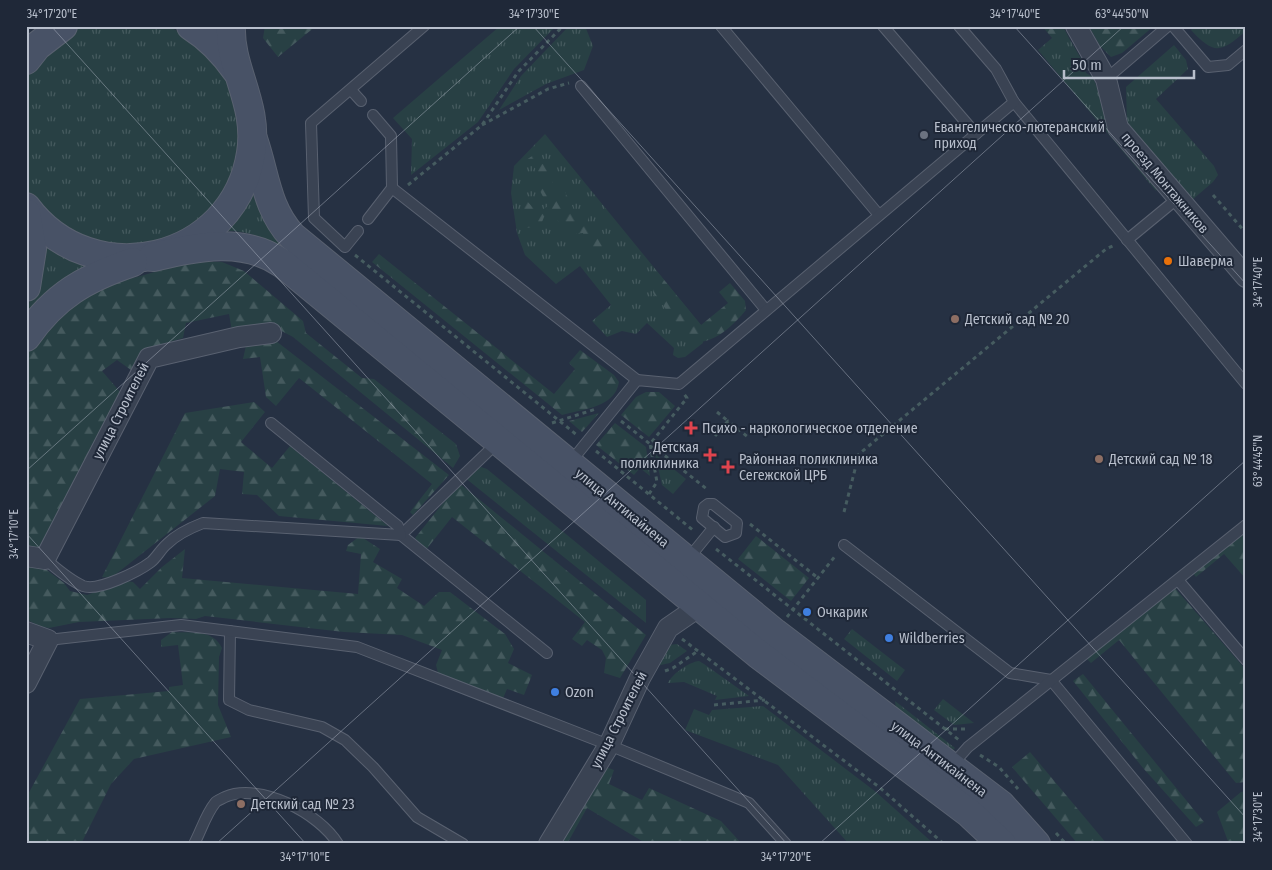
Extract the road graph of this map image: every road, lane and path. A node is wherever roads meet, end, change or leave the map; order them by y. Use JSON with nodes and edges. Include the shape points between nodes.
{"nodes":[{"id":1,"x":63,"y":26,"type":"edge"},
{"id":2,"x":192,"y":26,"type":"edge"},
{"id":3,"x":231,"y":26,"type":"edge"},
{"id":4,"x":424,"y":26,"type":"edge"},
{"id":5,"x":563,"y":26,"type":"edge"},
{"id":6,"x":721,"y":26,"type":"edge"},
{"id":7,"x":883,"y":26,"type":"edge"},
{"id":8,"x":959,"y":26,"type":"edge"},
{"id":9,"x":1076,"y":26,"type":"edge"},
{"id":10,"x":1168,"y":26,"type":"edge"},
{"id":11,"x":1173,"y":26,"type":"edge"},
{"id":12,"x":1246,"y":50,"type":"edge"},
{"id":13,"x":26,"y":60,"type":"edge"},
{"id":14,"x":1106,"y":80,"type":"junction"},
{"id":15,"x":579,"y":83,"type":"joint"},
{"id":16,"x":351,"y":90,"type":"junction"},
{"id":17,"x":246,"y":92,"type":"junction"},
{"id":18,"x":361,"y":101,"type":"dead end"},
{"id":19,"x":1014,"y":102,"type":"junction"},
{"id":20,"x":373,"y":115,"type":"dead end"},
{"id":21,"x":482,"y":125,"type":"junction"},
{"id":22,"x":976,"y":134,"type":"junction"},
{"id":23,"x":253,"y":139,"type":"junction"},
{"id":24,"x":394,"y":190,"type":"junction"},
{"id":25,"x":1213,"y":195,"type":"dead end"},
{"id":26,"x":1178,"y":198,"type":"junction"},
{"id":27,"x":26,"y":207,"type":"edge"},
{"id":28,"x":26,"y":213,"type":"edge"},
{"id":29,"x":879,"y":215,"type":"junction"},
{"id":30,"x":368,"y":219,"type":"dead end"},
{"id":31,"x":358,"y":231,"type":"dead end"},
{"id":32,"x":1246,"y":233,"type":"edge"},
{"id":33,"x":1128,"y":240,"type":"junction"},
{"id":34,"x":150,"y":257,"type":"junction"},
{"id":35,"x":1246,"y":277,"type":"edge"},
{"id":36,"x":26,"y":287,"type":"edge"},
{"id":37,"x":766,"y":310,"type":"junction"},
{"id":38,"x":271,"y":333,"type":"dead end"},
{"id":39,"x":26,"y":337,"type":"edge"},
{"id":40,"x":637,"y":380,"type":"junction"},
{"id":41,"x":1245,"y":383,"type":"edge"},
{"id":42,"x":679,"y":384,"type":"junction"},
{"id":43,"x":618,"y":403,"type":"junction"},
{"id":44,"x":717,"y":412,"type":"dead end"},
{"id":45,"x":728,"y":421,"type":"junction"},
{"id":46,"x":272,"y":423,"type":"dead end"},
{"id":47,"x":531,"y":434,"type":"junction"},
{"id":48,"x":715,"y":436,"type":"dead end"},
{"id":49,"x":749,"y":438,"type":"dead end"},
{"id":50,"x":499,"y":442,"type":"junction"},
{"id":51,"x":568,"y":464,"type":"junction"},
{"id":52,"x":649,"y":494,"type":"dead end"},
{"id":53,"x":844,"y":512,"type":"dead end"},
{"id":54,"x":1246,"y":525,"type":"edge"},
{"id":55,"x":714,"y":528,"type":"dead end"},
{"id":56,"x":401,"y":535,"type":"junction"},
{"id":57,"x":844,"y":545,"type":"joint"},
{"id":58,"x":36,"y":558,"type":"edge"},
{"id":59,"x":678,"y":571,"type":"junction"},
{"id":60,"x":1178,"y":580,"type":"junction"},
{"id":61,"x":700,"y":606,"type":"junction"},
{"id":62,"x":785,"y":619,"type":"dead end"},
{"id":63,"x":668,"y":628,"type":"junction"},
{"id":64,"x":230,"y":631,"type":"junction"},
{"id":65,"x":26,"y":632,"type":"edge"},
{"id":66,"x":48,"y":640,"type":"junction"},
{"id":67,"x":698,"y":651,"type":"junction"},
{"id":68,"x":547,"y":653,"type":"dead end"},
{"id":69,"x":1246,"y":660,"type":"edge"},
{"id":70,"x":673,"y":668,"type":"dead end"},
{"id":71,"x":1051,"y":680,"type":"junction"},
{"id":72,"x":26,"y":683,"type":"edge"},
{"id":73,"x":765,"y":700,"type":"junction"},
{"id":74,"x":714,"y":705,"type":"dead end"},
{"id":75,"x":609,"y":745,"type":"junction"},
{"id":76,"x":949,"y":768,"type":"junction"},
{"id":77,"x":194,"y":844,"type":"edge"},
{"id":78,"x":338,"y":844,"type":"edge"},
{"id":79,"x":463,"y":844,"type":"edge"},
{"id":80,"x":549,"y":844,"type":"edge"},
{"id":81,"x":786,"y":844,"type":"edge"},
{"id":82,"x":944,"y":844,"type":"edge"},
{"id":83,"x":1002,"y":844,"type":"edge"},
{"id":84,"x":1036,"y":844,"type":"edge"},
{"id":85,"x":1187,"y":844,"type":"edge"}],
"edges":[{"from":1,"to":13,"type":"street","via":[[37,46]]},
{"from":2,"to":17,"type":"street","via":[[221,50],[236,70]]},
{"from":3,"to":17,"type":"street","via":[[234,52]]},
{"from":4,"to":16,"type":"lane"},
{"from":5,"to":21,"type":"path","via":[[518,72]]},
{"from":6,"to":29,"type":"lane"},
{"from":7,"to":22,"type":"lane"},
{"from":8,"to":19,"type":"lane","via":[[996,69]]},
{"from":9,"to":14,"type":"street","name":"проезд Монтажников"},
{"from":10,"to":14,"type":"lane"},
{"from":11,"to":12,"type":"lane","via":[[1208,67],[1228,65]]},
{"from":14,"to":26,"type":"street","name":"проезд Монтажников","via":[[1118,128]]},
{"from":15,"to":21,"type":"path","via":[[548,89]]},
{"from":15,"to":37,"type":"lane"},
{"from":16,"to":18,"type":"lane"},
{"from":16,"to":31,"type":"lane","via":[[311,122],[314,218],[345,247]]},
{"from":17,"to":23,"type":"street","via":[[252,115]]},
{"from":19,"to":22,"type":"lane"},
{"from":19,"to":33,"type":"lane"},
{"from":20,"to":24,"type":"lane","via":[[391,136]]},
{"from":21,"to":24,"type":"path"},
{"from":22,"to":29,"type":"lane"},
{"from":23,"to":34,"type":"street","via":[[243,183],[218,221],[194,240]]},
{"from":23,"to":47,"type":"street","name":"улица Антикайнена","via":[[270,203],[292,236]]},
{"from":24,"to":30,"type":"lane"},
{"from":24,"to":40,"type":"lane"},
{"from":25,"to":32,"type":"path"},
{"from":26,"to":33,"type":"lane"},
{"from":26,"to":35,"type":"street","name":"проезд Монтажников"},
{"from":27,"to":34,"type":"street","via":[[52,234],[74,247],[97,256],[122,259]]},
{"from":28,"to":36,"type":"street","via":[[32,249]]},
{"from":29,"to":37,"type":"lane"},
{"from":33,"to":41,"type":"lane"},
{"from":33,"to":53,"type":"path","via":[[1106,248],[859,454]]},
{"from":34,"to":39,"type":"street","via":[[113,268],[79,284],[54,305]]},
{"from":34,"to":50,"type":"street","name":"улица Антикайнена","via":[[213,246],[248,248],[273,258]]},
{"from":37,"to":42,"type":"lane"},
{"from":38,"to":58,"type":"street","name":"улица Строителей","via":[[239,337],[149,358]]},
{"from":40,"to":42,"type":"lane"},
{"from":40,"to":43,"type":"lane"},
{"from":42,"to":52,"type":"path","via":[[687,398],[650,444],[657,482]]},
{"from":43,"to":47,"type":"path","via":[[558,420]]},
{"from":43,"to":51,"type":"lane"},
{"from":44,"to":45,"type":"path"},
{"from":45,"to":48,"type":"path"},
{"from":45,"to":49,"type":"path"},
{"from":46,"to":56,"type":"lane","via":[[398,526]]},
{"from":47,"to":51,"type":"street","name":"улица Антикайнена"},
{"from":50,"to":56,"type":"lane"},
{"from":50,"to":59,"type":"street","name":"улица Антикайнена"},
{"from":51,"to":59,"type":"street","name":"улица Антикайнена"},
{"from":54,"to":60,"type":"lane"},
{"from":55,"to":59,"type":"lane"},
{"from":56,"to":58,"type":"lane","via":[[203,523],[186,530],[152,561],[133,572],[111,583],[85,587]]},
{"from":56,"to":68,"type":"lane"},
{"from":57,"to":62,"type":"path"},
{"from":57,"to":71,"type":"lane","via":[[1010,673]]},
{"from":59,"to":61,"type":"street","name":"улица Антикайнена"},
{"from":59,"to":76,"type":"street","name":"улица Антикайнена"},
{"from":60,"to":69,"type":"lane"},
{"from":60,"to":71,"type":"lane"},
{"from":61,"to":63,"type":"street","name":"улица Строителей"},
{"from":61,"to":83,"type":"street","name":"улица Антикайнена","via":[[758,654],[969,813]]},
{"from":63,"to":67,"type":"path"},
{"from":63,"to":75,"type":"street","name":"улица Строителей"},
{"from":64,"to":66,"type":"lane","via":[[181,625]]},
{"from":64,"to":75,"type":"lane","via":[[357,647]]},
{"from":64,"to":79,"type":"lane","via":[[229,700],[249,710],[322,726],[345,740],[417,816]]},
{"from":65,"to":66,"type":"street"},
{"from":66,"to":72,"type":"street"},
{"from":67,"to":70,"type":"path"},
{"from":67,"to":73,"type":"path"},
{"from":71,"to":76,"type":"lane","via":[[968,747]]},
{"from":71,"to":85,"type":"lane"},
{"from":73,"to":74,"type":"path"},
{"from":73,"to":82,"type":"path","via":[[879,788]]},
{"from":75,"to":80,"type":"street","name":"улица Строителей"},
{"from":75,"to":81,"type":"lane","via":[[749,803]]},
{"from":76,"to":84,"type":"street","name":"улица Антикайнена","via":[[1001,805]]},
{"from":77,"to":78,"type":"lane","via":[[216,802],[230,795],[245,793],[271,798],[303,812],[317,821]]}]}
